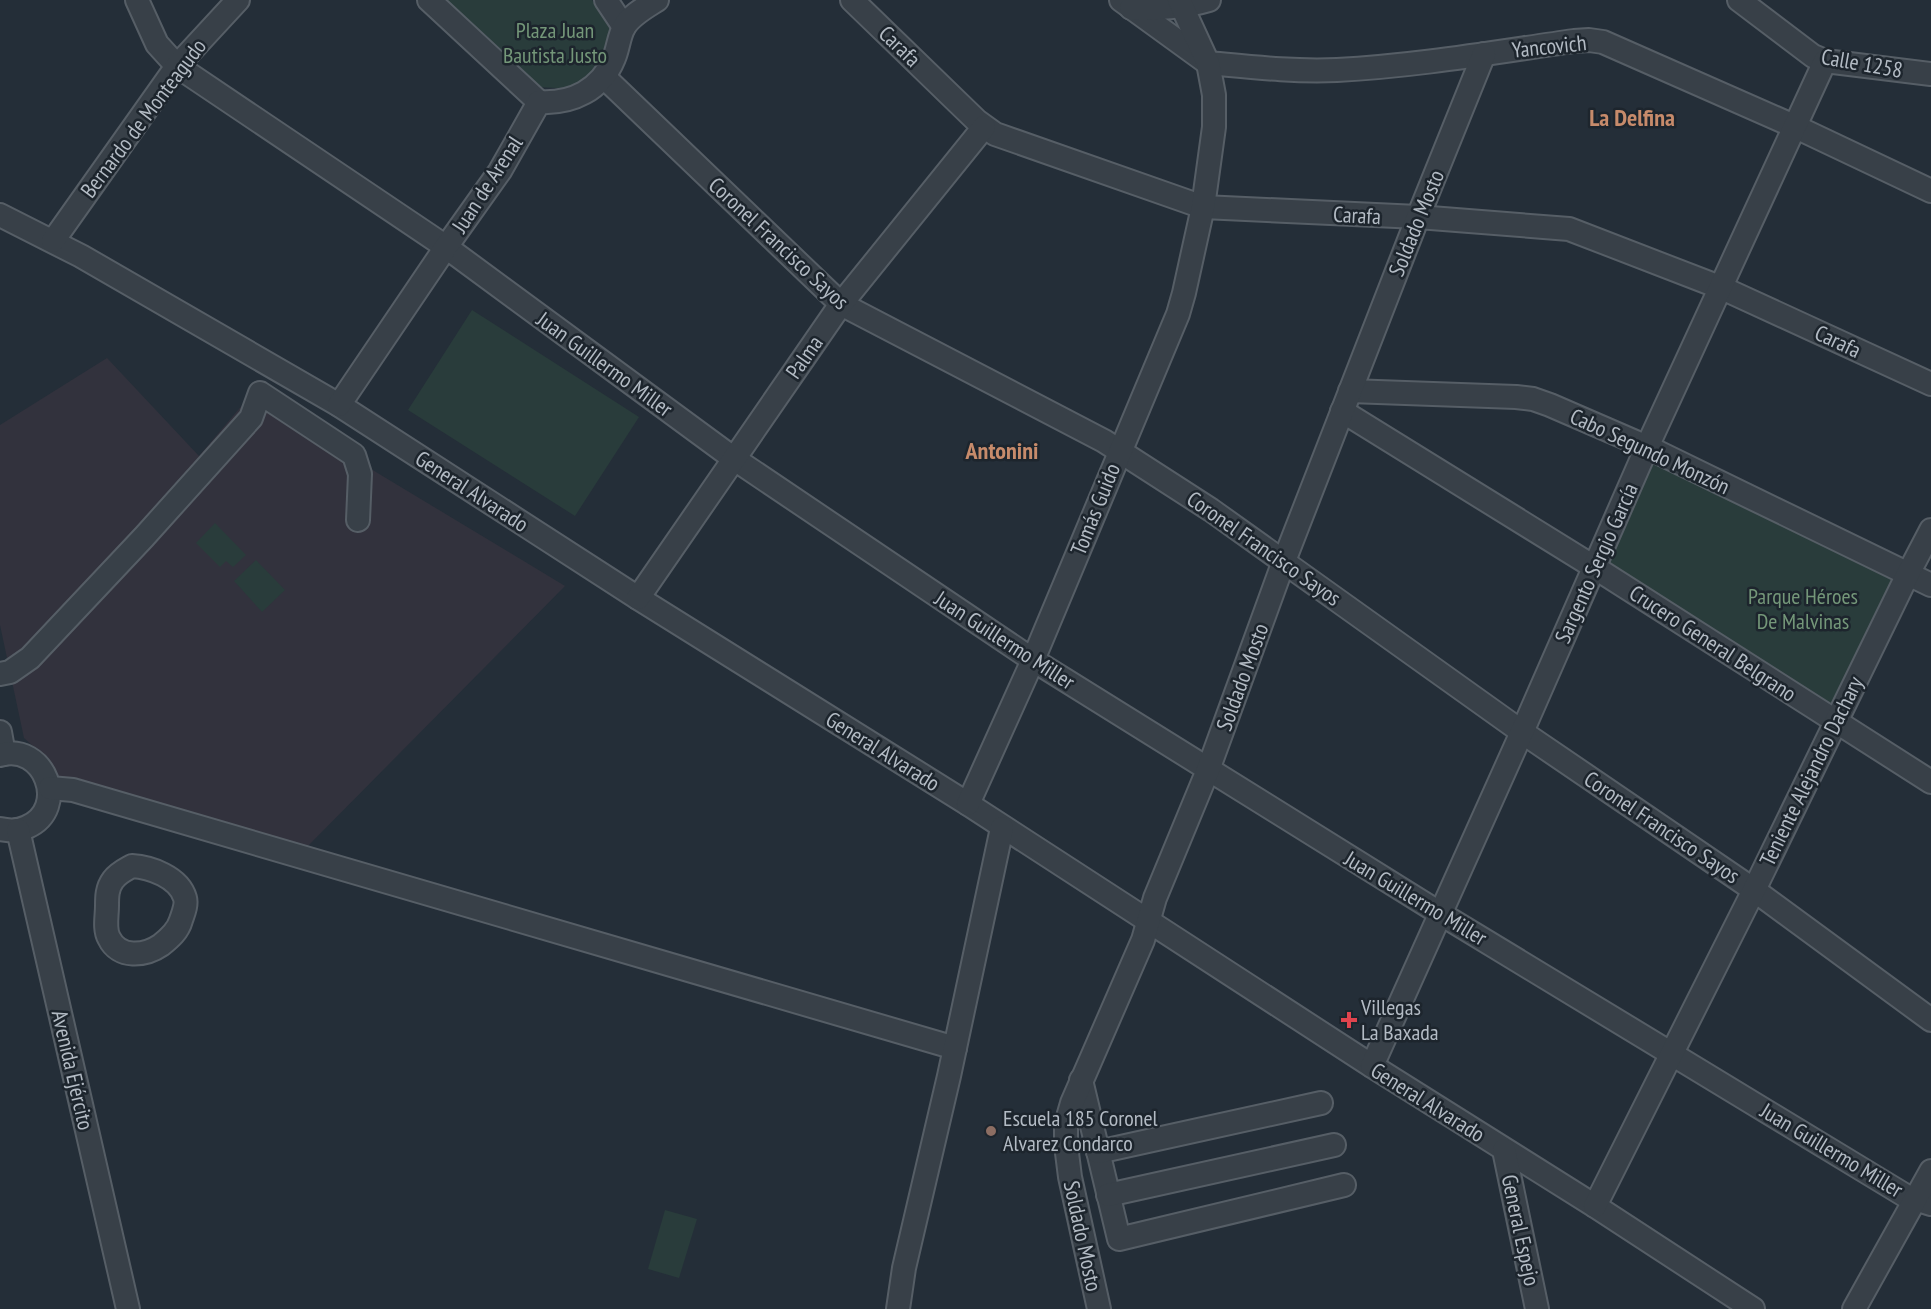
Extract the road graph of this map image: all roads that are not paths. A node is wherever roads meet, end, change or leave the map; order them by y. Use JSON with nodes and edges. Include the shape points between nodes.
{"nodes":[{"id":1,"x":136,"y":0,"type":"edge"},
{"id":2,"x":238,"y":0,"type":"edge"},
{"id":3,"x":429,"y":0,"type":"edge"},
{"id":4,"x":606,"y":0,"type":"edge"},
{"id":5,"x":657,"y":0,"type":"edge"},
{"id":6,"x":852,"y":0,"type":"edge"},
{"id":7,"x":1209,"y":0,"type":"edge"},
{"id":8,"x":1739,"y":0,"type":"edge"},
{"id":9,"x":1126,"y":4,"type":"edge"},
{"id":10,"x":1181,"y":4,"type":"edge"},
{"id":11,"x":624,"y":27,"type":"junction"},
{"id":12,"x":1484,"y":54,"type":"junction"},
{"id":13,"x":1825,"y":61,"type":"junction"},
{"id":14,"x":1208,"y":63,"type":"junction"},
{"id":15,"x":177,"y":66,"type":"junction"},
{"id":16,"x":1931,"y":74,"type":"edge"},
{"id":17,"x":604,"y":77,"type":"junction"},
{"id":18,"x":539,"y":102,"type":"junction"},
{"id":19,"x":984,"y":127,"type":"junction"},
{"id":20,"x":1796,"y":127,"type":"junction"},
{"id":21,"x":1931,"y":190,"type":"edge"},
{"id":22,"x":1203,"y":207,"type":"junction"},
{"id":23,"x":0,"y":215,"type":"edge"},
{"id":24,"x":1418,"y":217,"type":"junction"},
{"id":25,"x":53,"y":241,"type":"junction"},
{"id":26,"x":446,"y":247,"type":"junction"},
{"id":27,"x":1722,"y":288,"type":"junction"},
{"id":28,"x":842,"y":304,"type":"junction"},
{"id":29,"x":1931,"y":384,"type":"edge"},
{"id":30,"x":1346,"y":401,"type":"junction"},
{"id":31,"x":339,"y":405,"type":"junction"},
{"id":32,"x":1647,"y":447,"type":"junction"},
{"id":33,"x":1119,"y":451,"type":"junction"},
{"id":34,"x":733,"y":458,"type":"junction"},
{"id":35,"x":358,"y":520,"type":"dead end"},
{"id":36,"x":1931,"y":530,"type":"edge"},
{"id":37,"x":1284,"y":561,"type":"junction"},
{"id":38,"x":1594,"y":567,"type":"junction"},
{"id":39,"x":1908,"y":574,"type":"junction"},
{"id":40,"x":1931,"y":585,"type":"edge"},
{"id":41,"x":638,"y":597,"type":"junction"},
{"id":42,"x":1033,"y":660,"type":"junction"},
{"id":43,"x":0,"y":674,"type":"edge"},
{"id":44,"x":1835,"y":721,"type":"junction"},
{"id":45,"x":1522,"y":732,"type":"junction"},
{"id":46,"x":1,"y":747,"type":"edge"},
{"id":47,"x":1208,"y":770,"type":"junction"},
{"id":48,"x":1931,"y":782,"type":"edge"},
{"id":49,"x":50,"y":788,"type":"junction"},
{"id":50,"x":968,"y":804,"type":"junction"},
{"id":51,"x":1002,"y":828,"type":"junction"},
{"id":52,"x":9,"y":829,"type":"edge"},
{"id":53,"x":1754,"y":890,"type":"junction"},
{"id":54,"x":1441,"y":914,"type":"junction"},
{"id":55,"x":1148,"y":922,"type":"junction"},
{"id":56,"x":1931,"y":1020,"type":"edge"},
{"id":57,"x":955,"y":1048,"type":"junction"},
{"id":58,"x":1671,"y":1053,"type":"junction"},
{"id":59,"x":1372,"y":1066,"type":"junction"},
{"id":60,"x":1081,"y":1080,"type":"junction"},
{"id":61,"x":1321,"y":1103,"type":"dead end"},
{"id":62,"x":1066,"y":1124,"type":"junction"},
{"id":63,"x":1091,"y":1127,"type":"junction"},
{"id":64,"x":1334,"y":1145,"type":"dead end"},
{"id":65,"x":1504,"y":1150,"type":"junction"},
{"id":66,"x":1098,"y":1152,"type":"junction"},
{"id":67,"x":1931,"y":1171,"type":"edge"},
{"id":68,"x":1344,"y":1185,"type":"dead end"},
{"id":69,"x":1108,"y":1195,"type":"junction"},
{"id":70,"x":1923,"y":1202,"type":"edge"},
{"id":71,"x":1595,"y":1206,"type":"junction"},
{"id":72,"x":128,"y":1309,"type":"edge"},
{"id":73,"x":898,"y":1309,"type":"edge"},
{"id":74,"x":1099,"y":1309,"type":"edge"},
{"id":75,"x":1537,"y":1309,"type":"edge"},
{"id":76,"x":1753,"y":1309,"type":"edge"},
{"id":77,"x":1854,"y":1309,"type":"edge"}],
"edges":[{"from":1,"to":15,"type":"street","name":"Juan Guillermo Miller","via":[[157,44]]},
{"from":2,"to":15,"type":"street","name":"Bernardo de Monteagudo"},
{"from":3,"to":18,"type":"street"},
{"from":4,"to":11,"type":"street"},
{"from":5,"to":11,"type":"street"},
{"from":6,"to":19,"type":"street","name":"Carafa"},
{"from":7,"to":10,"type":"street"},
{"from":8,"to":13,"type":"street","name":"Calle 1258"},
{"from":9,"to":10,"type":"street","via":[[1162,9]]},
{"from":9,"to":14,"type":"street"},
{"from":10,"to":14,"type":"street"},
{"from":11,"to":17,"type":"street"},
{"from":12,"to":14,"type":"street","name":"Yancovich","via":[[1336,70],[1278,70]]},
{"from":12,"to":20,"type":"street","name":"Yancovich","via":[[1574,41],[1603,42]]},
{"from":12,"to":24,"type":"street","name":"Soldado Mosto"},
{"from":13,"to":16,"type":"street","name":"Calle 1258"},
{"from":13,"to":20,"type":"street","name":"Sargento Sergio García"},
{"from":14,"to":22,"type":"street","via":[[1214,127]]},
{"from":15,"to":25,"type":"street","name":"Bernardo de Monteagudo"},
{"from":15,"to":26,"type":"street","name":"Juan Guillermo Miller"},
{"from":17,"to":18,"type":"street","via":[[588,92],[574,98]]},
{"from":17,"to":28,"type":"street","name":"Coronel Francisco Sayos"},
{"from":18,"to":26,"type":"street","name":"Juan de Arenal","via":[[500,171]]},
{"from":19,"to":22,"type":"street","name":"Carafa"},
{"from":19,"to":28,"type":"street","name":"Palma"},
{"from":20,"to":21,"type":"street","name":"Yancovich"},
{"from":20,"to":27,"type":"street","name":"Sargento Sergio García"},
{"from":22,"to":24,"type":"street","name":"Carafa"},
{"from":22,"to":33,"type":"street","name":"Tomás Guido","via":[[1178,314]]},
{"from":23,"to":25,"type":"street","name":"General Alvarado"},
{"from":24,"to":27,"type":"street","name":"Carafa","via":[[1569,229]]},
{"from":24,"to":30,"type":"street","name":"Soldado Mosto"},
{"from":25,"to":31,"type":"street","name":"General Alvarado"},
{"from":26,"to":31,"type":"street","name":"Juan de Arenal"},
{"from":26,"to":34,"type":"street","name":"Juan Guillermo Miller"},
{"from":27,"to":29,"type":"street","name":"Carafa"},
{"from":27,"to":32,"type":"street","name":"Sargento Sergio García"},
{"from":28,"to":33,"type":"street","name":"Coronel Francisco Sayos"},
{"from":28,"to":34,"type":"street","name":"Palma"},
{"from":30,"to":32,"type":"street","name":"Cabo Segundo Monzón","via":[[1533,399]]},
{"from":30,"to":37,"type":"street","name":"Soldado Mosto"},
{"from":30,"to":38,"type":"street","name":"Crucero General Belgrano"},
{"from":31,"to":41,"type":"street","name":"General Alvarado"},
{"from":32,"to":38,"type":"street","name":"Sargento Sergio García"},
{"from":32,"to":39,"type":"street","name":"Cabo Segundo Monzón"},
{"from":33,"to":37,"type":"street","name":"Coronel Francisco Sayos"},
{"from":33,"to":42,"type":"street","name":"Tomás Guido"},
{"from":34,"to":41,"type":"street","name":"Palma"},
{"from":34,"to":42,"type":"street","name":"Juan Guillermo Miller"},
{"from":35,"to":43,"type":"street","via":[[360,474],[354,455],[260,393],[251,418],[144,537],[30,658]]},
{"from":36,"to":39,"type":"street","name":"Teniente Alejandro Dachary"},
{"from":37,"to":45,"type":"street","name":"Coronel Francisco Sayos"},
{"from":37,"to":47,"type":"street","name":"Soldado Mosto"},
{"from":38,"to":44,"type":"street","name":"Crucero General Belgrano"},
{"from":38,"to":45,"type":"street","name":"Sargento Sergio García"},
{"from":39,"to":40,"type":"street","name":"Cabo Segundo Monzón"},
{"from":39,"to":44,"type":"street","name":"Teniente Alejandro Dachary"},
{"from":41,"to":50,"type":"street","name":"General Alvarado"},
{"from":42,"to":47,"type":"street","name":"Juan Guillermo Miller"},
{"from":42,"to":50,"type":"street","name":"Tomás Guido"},
{"from":44,"to":48,"type":"street","name":"Crucero General Belgrano"},
{"from":44,"to":53,"type":"street","name":"Teniente Alejandro Dachary"},
{"from":45,"to":53,"type":"street","name":"Coronel Francisco Sayos"},
{"from":45,"to":54,"type":"street","name":"Sargento Sergio García"},
{"from":46,"to":49,"type":"street","via":[[39,765]]},
{"from":47,"to":54,"type":"street","name":"Juan Guillermo Miller"},
{"from":47,"to":55,"type":"street","name":"Soldado Mosto"},
{"from":49,"to":52,"type":"street","via":[[46,810],[39,819],[29,826]]},
{"from":49,"to":57,"type":"street","via":[[73,790]]},
{"from":50,"to":51,"type":"street","name":"General Alvarado"},
{"from":51,"to":55,"type":"street","name":"General Alvarado"},
{"from":51,"to":57,"type":"street"},
{"from":52,"to":72,"type":"street","name":"Avenida Ejército"},
{"from":53,"to":56,"type":"street","name":"Coronel Francisco Sayos"},
{"from":53,"to":58,"type":"street","name":"Teniente Alejandro Dachary"},
{"from":54,"to":58,"type":"street","name":"Juan Guillermo Miller"},
{"from":54,"to":59,"type":"street","name":"Sargento Sergio García"},
{"from":55,"to":59,"type":"street","name":"General Alvarado"},
{"from":55,"to":60,"type":"street","name":"Soldado Mosto"},
{"from":57,"to":73,"type":"street"},
{"from":58,"to":70,"type":"street","name":"Juan Guillermo Miller"},
{"from":58,"to":71,"type":"street","name":"Teniente Alejandro Dachary"},
{"from":59,"to":65,"type":"street","name":"General Alvarado"},
{"from":60,"to":62,"type":"street","name":"Soldado Mosto"},
{"from":60,"to":63,"type":"street"},
{"from":61,"to":66,"type":"street"},
{"from":62,"to":63,"type":"street"},
{"from":62,"to":74,"type":"street","name":"Soldado Mosto","via":[[1070,1178]]},
{"from":63,"to":66,"type":"street"},
{"from":64,"to":69,"type":"street"},
{"from":65,"to":71,"type":"street","name":"General Alvarado"},
{"from":65,"to":75,"type":"street","name":"General Espejo"},
{"from":66,"to":69,"type":"street"},
{"from":67,"to":70,"type":"street"},
{"from":68,"to":69,"type":"street","via":[[1119,1239]]},
{"from":70,"to":77,"type":"street"},
{"from":71,"to":76,"type":"street","name":"General Alvarado"}]}
